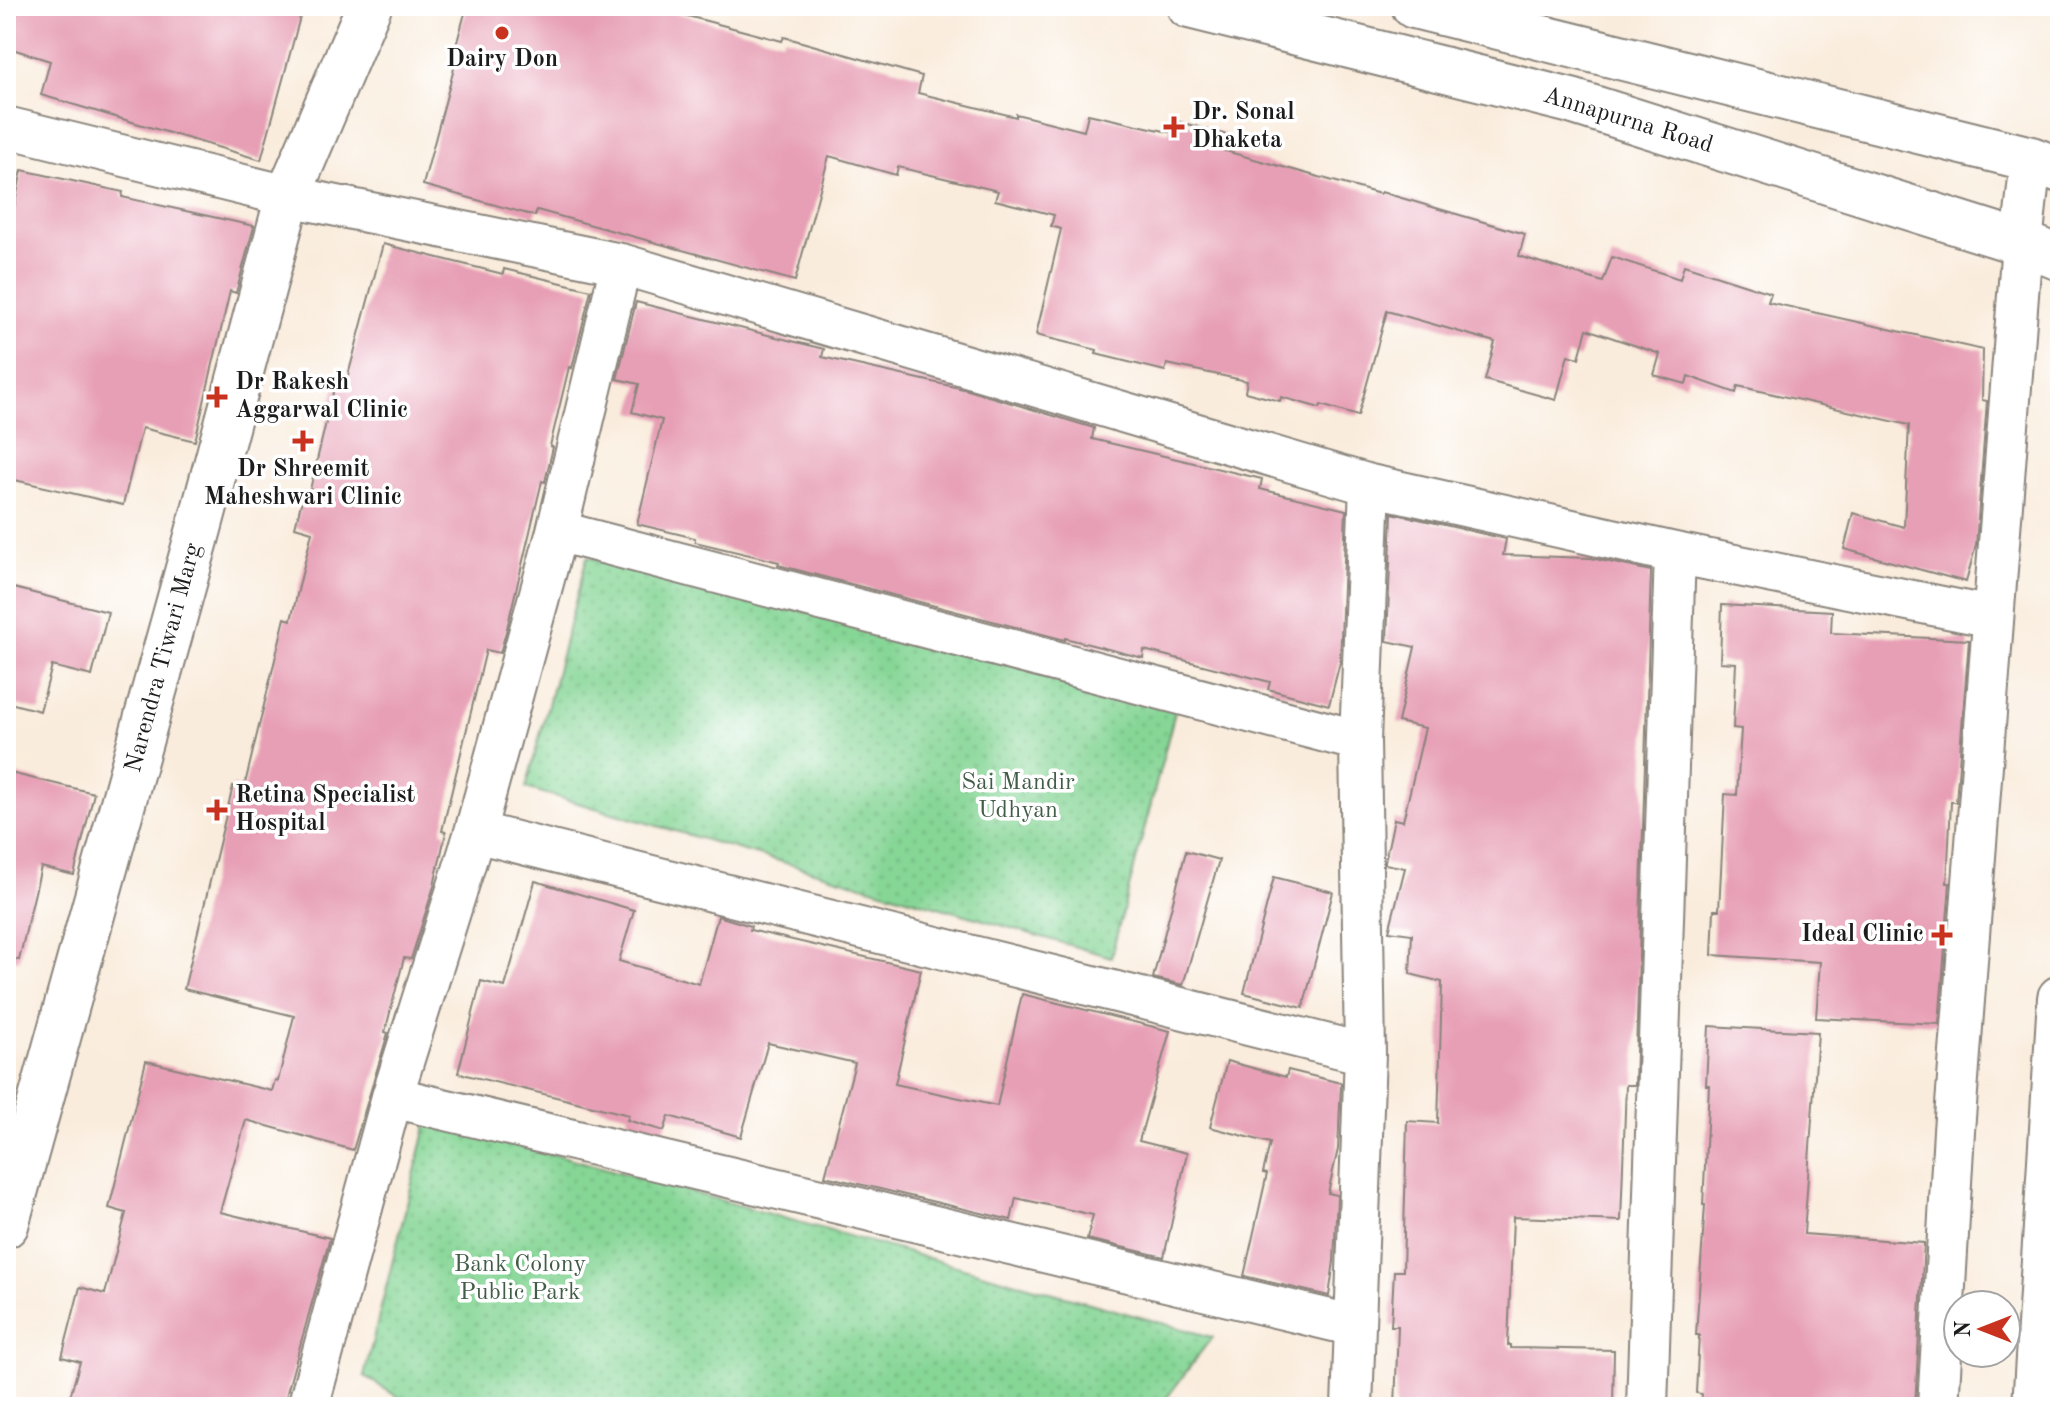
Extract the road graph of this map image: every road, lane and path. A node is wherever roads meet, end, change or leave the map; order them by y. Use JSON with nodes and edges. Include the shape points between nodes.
{"nodes":[{"id":1,"x":369,"y":6,"type":"edge"},
{"id":2,"x":1189,"y":6,"type":"edge"},
{"id":3,"x":1414,"y":6,"type":"edge"},
{"id":4,"x":6,"y":127,"type":"edge"},
{"id":5,"x":2046,"y":164,"type":"edge"},
{"id":6,"x":288,"y":196,"type":"junction"},
{"id":7,"x":2041,"y":250,"type":"edge"},
{"id":8,"x":621,"y":264,"type":"junction"},
{"id":9,"x":1370,"y":485,"type":"junction"},
{"id":10,"x":557,"y":531,"type":"junction"},
{"id":11,"x":1675,"y":553,"type":"junction"},
{"id":12,"x":1992,"y":617,"type":"junction"},
{"id":13,"x":1360,"y":741,"type":"junction"},
{"id":14,"x":475,"y":832,"type":"junction"},
{"id":15,"x":2060,"y":998,"type":"edge"},
{"id":16,"x":1365,"y":1054,"type":"junction"},
{"id":17,"x":392,"y":1097,"type":"junction"},
{"id":18,"x":18,"y":1136,"type":"edge"},
{"id":19,"x":6,"y":1225,"type":"edge"},
{"id":20,"x":1355,"y":1326,"type":"junction"},
{"id":21,"x":317,"y":1403,"type":"edge"},
{"id":22,"x":1352,"y":1407,"type":"edge"},
{"id":23,"x":1647,"y":1407,"type":"edge"},
{"id":24,"x":1938,"y":1407,"type":"edge"},
{"id":25,"x":2035,"y":1407,"type":"edge"}],
"edges":[{"from":1,"to":6,"type":"street","name":"Narendra Tiwari Marg"},
{"from":2,"to":7,"type":"street","name":"Annapurna Road","via":[[1571,101]]},
{"from":3,"to":5,"type":"street"},
{"from":4,"to":6,"type":"street"},
{"from":5,"to":7,"type":"street"},
{"from":6,"to":8,"type":"street"},
{"from":6,"to":18,"type":"street","name":"Narendra Tiwari Marg"},
{"from":7,"to":12,"type":"street"},
{"from":8,"to":9,"type":"street"},
{"from":8,"to":10,"type":"street"},
{"from":9,"to":11,"type":"street"},
{"from":9,"to":13,"type":"street"},
{"from":10,"to":13,"type":"street"},
{"from":10,"to":14,"type":"street"},
{"from":11,"to":12,"type":"street"},
{"from":11,"to":23,"type":"street"},
{"from":12,"to":24,"type":"street"},
{"from":13,"to":16,"type":"street"},
{"from":14,"to":16,"type":"street"},
{"from":14,"to":17,"type":"street"},
{"from":15,"to":25,"type":"street"},
{"from":16,"to":20,"type":"street"},
{"from":17,"to":20,"type":"street"},
{"from":17,"to":21,"type":"street"},
{"from":18,"to":19,"type":"street","name":"Narendra Tiwari Marg"},
{"from":20,"to":22,"type":"street"}]}
